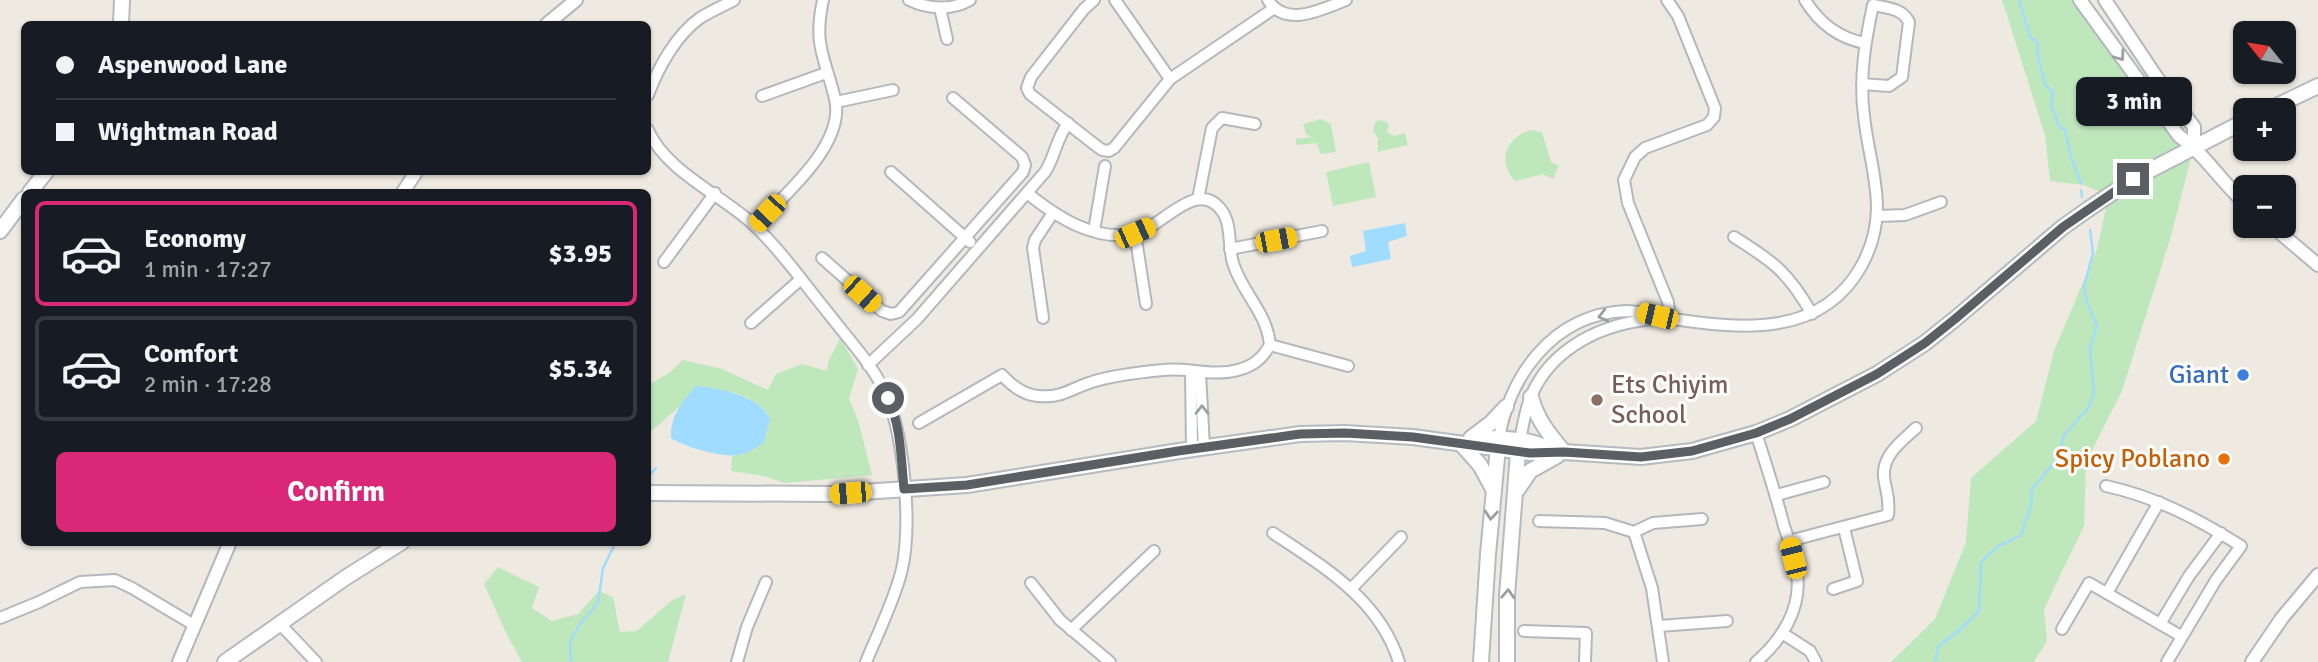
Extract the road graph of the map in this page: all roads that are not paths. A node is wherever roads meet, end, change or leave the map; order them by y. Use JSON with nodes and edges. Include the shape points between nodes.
{"nodes":[{"id":1,"x":122,"y":0,"type":"edge"},
{"id":2,"x":576,"y":0,"type":"edge"},
{"id":3,"x":734,"y":0,"type":"edge"},
{"id":4,"x":909,"y":0,"type":"edge"},
{"id":5,"x":970,"y":0,"type":"edge"},
{"id":6,"x":1094,"y":0,"type":"edge"},
{"id":7,"x":1115,"y":0,"type":"edge"},
{"id":8,"x":1346,"y":0,"type":"edge"},
{"id":9,"x":1667,"y":0,"type":"edge"},
{"id":10,"x":1805,"y":0,"type":"edge"},
{"id":11,"x":2080,"y":0,"type":"edge"},
{"id":12,"x":2105,"y":0,"type":"edge"},
{"id":13,"x":820,"y":1,"type":"edge"},
{"id":14,"x":1270,"y":4,"type":"edge"},
{"id":15,"x":940,"y":8,"type":"junction"},
{"id":16,"x":121,"y":21,"type":"edge"},
{"id":17,"x":551,"y":21,"type":"edge"},
{"id":18,"x":947,"y":39,"type":"dead end"},
{"id":19,"x":1865,"y":43,"type":"junction"},
{"id":20,"x":826,"y":73,"type":"junction"},
{"id":21,"x":1170,"y":79,"type":"junction"},
{"id":22,"x":1862,"y":84,"type":"junction"},
{"id":23,"x":2318,"y":86,"type":"edge"},
{"id":24,"x":651,"y":90,"type":"edge"},
{"id":25,"x":894,"y":90,"type":"dead end"},
{"id":26,"x":762,"y":96,"type":"dead end"},
{"id":27,"x":953,"y":98,"type":"dead end"},
{"id":28,"x":2293,"y":98,"type":"edge"},
{"id":29,"x":836,"y":102,"type":"junction"},
{"id":30,"x":1068,"y":123,"type":"junction"},
{"id":31,"x":1255,"y":124,"type":"dead end"},
{"id":32,"x":2233,"y":127,"type":"edge"},
{"id":33,"x":651,"y":136,"type":"edge"},
{"id":34,"x":2194,"y":146,"type":"junction"},
{"id":35,"x":1105,"y":166,"type":"dead end"},
{"id":36,"x":891,"y":172,"type":"dead end"},
{"id":37,"x":44,"y":175,"type":"edge"},
{"id":38,"x":32,"y":189,"type":"edge"},
{"id":39,"x":2233,"y":190,"type":"edge"},
{"id":40,"x":715,"y":193,"type":"junction"},
{"id":41,"x":1027,"y":193,"type":"junction"},
{"id":42,"x":1198,"y":199,"type":"junction"},
{"id":43,"x":1941,"y":202,"type":"dead end"},
{"id":44,"x":21,"y":203,"type":"edge"},
{"id":45,"x":1053,"y":213,"type":"junction"},
{"id":46,"x":1878,"y":216,"type":"junction"},
{"id":47,"x":755,"y":226,"type":"junction"},
{"id":48,"x":0,"y":231,"type":"edge"},
{"id":49,"x":1094,"y":231,"type":"junction"},
{"id":50,"x":1322,"y":231,"type":"dead end"},
{"id":51,"x":1135,"y":233,"type":"junction"},
{"id":52,"x":965,"y":237,"type":"junction"},
{"id":53,"x":1734,"y":237,"type":"dead end"},
{"id":54,"x":2286,"y":238,"type":"edge"},
{"id":55,"x":978,"y":248,"type":"junction"},
{"id":56,"x":1230,"y":248,"type":"junction"},
{"id":57,"x":822,"y":258,"type":"dead end"},
{"id":58,"x":664,"y":262,"type":"dead end"},
{"id":59,"x":2318,"y":265,"type":"edge"},
{"id":60,"x":801,"y":279,"type":"junction"},
{"id":61,"x":1146,"y":303,"type":"dead end"},
{"id":62,"x":1812,"y":314,"type":"junction"},
{"id":63,"x":1043,"y":318,"type":"dead end"},
{"id":64,"x":1670,"y":319,"type":"junction"},
{"id":65,"x":751,"y":323,"type":"dead end"},
{"id":66,"x":1270,"y":345,"type":"junction"},
{"id":67,"x":868,"y":365,"type":"junction"},
{"id":68,"x":1348,"y":366,"type":"dead end"},
{"id":69,"x":1196,"y":372,"type":"junction"},
{"id":70,"x":1531,"y":397,"type":"junction"},
{"id":71,"x":1506,"y":407,"type":"junction"},
{"id":72,"x":919,"y":424,"type":"dead end"},
{"id":73,"x":1916,"y":428,"type":"dead end"},
{"id":74,"x":1756,"y":433,"type":"junction"},
{"id":75,"x":1467,"y":441,"type":"junction"},
{"id":76,"x":1498,"y":443,"type":"junction"},
{"id":77,"x":1519,"y":446,"type":"junction"},
{"id":78,"x":1198,"y":448,"type":"junction"},
{"id":79,"x":1559,"y":452,"type":"junction"},
{"id":80,"x":1824,"y":482,"type":"dead end"},
{"id":81,"x":2106,"y":486,"type":"dead end"},
{"id":82,"x":904,"y":489,"type":"junction"},
{"id":83,"x":1493,"y":489,"type":"junction"},
{"id":84,"x":651,"y":493,"type":"edge"},
{"id":85,"x":1515,"y":494,"type":"junction"},
{"id":86,"x":1777,"y":495,"type":"junction"},
{"id":87,"x":2160,"y":502,"type":"junction"},
{"id":88,"x":1702,"y":519,"type":"dead end"},
{"id":89,"x":1539,"y":521,"type":"dead end"},
{"id":90,"x":1844,"y":528,"type":"junction"},
{"id":91,"x":1634,"y":532,"type":"junction"},
{"id":92,"x":1273,"y":533,"type":"dead end"},
{"id":93,"x":2221,"y":533,"type":"junction"},
{"id":94,"x":1401,"y":537,"type":"dead end"},
{"id":95,"x":1789,"y":541,"type":"junction"},
{"id":96,"x":228,"y":546,"type":"edge"},
{"id":97,"x":396,"y":546,"type":"edge"},
{"id":98,"x":1154,"y":551,"type":"dead end"},
{"id":99,"x":2318,"y":575,"type":"edge"},
{"id":100,"x":766,"y":582,"type":"dead end"},
{"id":101,"x":1031,"y":583,"type":"dead end"},
{"id":102,"x":1351,"y":589,"type":"junction"},
{"id":103,"x":1833,"y":589,"type":"dead end"},
{"id":104,"x":2107,"y":593,"type":"junction"},
{"id":105,"x":0,"y":618,"type":"edge"},
{"id":106,"x":1727,"y":621,"type":"dead end"},
{"id":107,"x":280,"y":624,"type":"junction"},
{"id":108,"x":2161,"y":624,"type":"junction"},
{"id":109,"x":194,"y":625,"type":"junction"},
{"id":110,"x":1659,"y":626,"type":"junction"},
{"id":111,"x":2062,"y":629,"type":"dead end"},
{"id":112,"x":1071,"y":631,"type":"junction"},
{"id":113,"x":1524,"y":631,"type":"dead end"},
{"id":114,"x":1782,"y":633,"type":"junction"},
{"id":115,"x":2181,"y":636,"type":"junction"},
{"id":116,"x":179,"y":662,"type":"edge"},
{"id":117,"x":225,"y":662,"type":"edge"},
{"id":118,"x":316,"y":662,"type":"edge"},
{"id":119,"x":737,"y":662,"type":"edge"},
{"id":120,"x":866,"y":662,"type":"edge"},
{"id":121,"x":1110,"y":662,"type":"edge"},
{"id":122,"x":1399,"y":662,"type":"edge"},
{"id":123,"x":1481,"y":662,"type":"edge"},
{"id":124,"x":1507,"y":662,"type":"edge"},
{"id":125,"x":1585,"y":662,"type":"edge"},
{"id":126,"x":1662,"y":662,"type":"edge"},
{"id":127,"x":1756,"y":662,"type":"edge"},
{"id":128,"x":1816,"y":662,"type":"edge"},
{"id":129,"x":2167,"y":662,"type":"edge"},
{"id":130,"x":2252,"y":662,"type":"edge"}],
"edges":[{"from":1,"to":16,"type":"main road"},
{"from":2,"to":17,"type":"street"},
{"from":3,"to":24,"type":"street","via":[[690,27]]},
{"from":4,"to":15,"type":"street"},
{"from":5,"to":15,"type":"street"},
{"from":6,"to":30,"type":"street","via":[[1028,82],[1030,94]]},
{"from":7,"to":21,"type":"street"},
{"from":8,"to":14,"type":"street","via":[[1292,16]]},
{"from":9,"to":64,"type":"street","via":[[1678,16],[1715,108],[1707,125],[1645,148],[1624,180]]},
{"from":10,"to":19,"type":"street","via":[[1825,25]]},
{"from":11,"to":34,"type":"street","one_way":true,"via":[[2179,136]]},
{"from":12,"to":34,"type":"street","via":[[2194,127]]},
{"from":13,"to":20,"type":"street","via":[[818,33]]},
{"from":14,"to":21,"type":"street"},
{"from":15,"to":18,"type":"street"},
{"from":19,"to":22,"type":"street"},
{"from":19,"to":22,"type":"street","via":[[1873,5],[1895,9],[1908,18],[1899,81],[1893,85]]},
{"from":20,"to":26,"type":"street"},
{"from":20,"to":29,"type":"street"},
{"from":21,"to":30,"type":"street","via":[[1109,151]]},
{"from":22,"to":46,"type":"street"},
{"from":23,"to":28,"type":"main road"},
{"from":25,"to":29,"type":"street"},
{"from":27,"to":52,"type":"street","via":[[1026,165]]},
{"from":29,"to":47,"type":"street","via":[[835,122],[821,153]]},
{"from":30,"to":41,"type":"street","via":[[1057,140],[1050,166]]},
{"from":31,"to":42,"type":"street","via":[[1216,121]]},
{"from":32,"to":34,"type":"main road"},
{"from":33,"to":40,"type":"street","via":[[671,163]]},
{"from":34,"to":39,"type":"street"},
{"from":34,"to":74,"type":"main road","via":[[2133,179],[2063,227],[1955,319],[1887,368]]},
{"from":35,"to":49,"type":"street"},
{"from":36,"to":52,"type":"street"},
{"from":37,"to":38,"type":"main road"},
{"from":40,"to":47,"type":"street"},
{"from":40,"to":58,"type":"street"},
{"from":41,"to":45,"type":"street"},
{"from":41,"to":55,"type":"street"},
{"from":42,"to":51,"type":"street"},
{"from":42,"to":56,"type":"street","via":[[1224,213]]},
{"from":43,"to":46,"type":"street","via":[[1905,215]]},
{"from":44,"to":48,"type":"main road"},
{"from":45,"to":49,"type":"street"},
{"from":45,"to":63,"type":"street","via":[[1033,248]]},
{"from":46,"to":62,"type":"street","via":[[1861,267],[1836,299]]},
{"from":47,"to":60,"type":"street"},
{"from":49,"to":51,"type":"street"},
{"from":50,"to":56,"type":"street"},
{"from":51,"to":61,"type":"street"},
{"from":52,"to":55,"type":"street"},
{"from":52,"to":57,"type":"street","via":[[899,312],[891,314],[882,312]]},
{"from":53,"to":62,"type":"street","via":[[1772,260],[1799,290]]},
{"from":54,"to":59,"type":"street"},
{"from":55,"to":67,"type":"street"},
{"from":56,"to":66,"type":"street","via":[[1237,273],[1265,321]]},
{"from":60,"to":65,"type":"street"},
{"from":60,"to":67,"type":"street"},
{"from":62,"to":64,"type":"street","via":[[1764,326]]},
{"from":64,"to":70,"type":"street","via":[[1630,321],[1597,331],[1550,366]]},
{"from":64,"to":71,"type":"street","one_way":true,"via":[[1626,311],[1569,328],[1533,358]]},
{"from":66,"to":68,"type":"street"},
{"from":66,"to":69,"type":"street","via":[[1248,367],[1234,372]]},
{"from":67,"to":82,"type":"street","via":[[894,411]]},
{"from":69,"to":72,"type":"street","via":[[1164,370],[1101,380],[1045,397],[1021,392],[1002,376]]},
{"from":69,"to":78,"type":"street"},
{"from":70,"to":77,"type":"street"},
{"from":70,"to":79,"type":"main road","via":[[1536,415]]},
{"from":71,"to":75,"type":"main road"},
{"from":71,"to":76,"type":"street"},
{"from":73,"to":90,"type":"street","via":[[1887,458],[1888,515]]},
{"from":74,"to":79,"type":"main road","via":[[1692,451],[1641,457]]},
{"from":74,"to":86,"type":"street"},
{"from":75,"to":76,"type":"main road"},
{"from":75,"to":78,"type":"main road","via":[[1449,436],[1434,440],[1300,434]]},
{"from":75,"to":83,"type":"main road"},
{"from":76,"to":77,"type":"main road"},
{"from":76,"to":83,"type":"main road"},
{"from":77,"to":79,"type":"main road","via":[[1540,454]]},
{"from":77,"to":85,"type":"main road"},
{"from":78,"to":82,"type":"main road","via":[[967,485]]},
{"from":79,"to":85,"type":"main road","via":[[1530,471]]},
{"from":80,"to":86,"type":"street"},
{"from":81,"to":87,"type":"street"},
{"from":82,"to":84,"type":"main road","via":[[833,494]]},
{"from":82,"to":120,"type":"street","via":[[906,535],[901,572]]},
{"from":83,"to":123,"type":"main road","one_way":true},
{"from":124,"to":85,"type":"main road","one_way":true},
{"from":86,"to":95,"type":"street"},
{"from":87,"to":93,"type":"street"},
{"from":87,"to":104,"type":"street"},
{"from":88,"to":91,"type":"street","via":[[1653,523]]},
{"from":89,"to":91,"type":"street","via":[[1605,523]]},
{"from":90,"to":95,"type":"street"},
{"from":90,"to":103,"type":"street","via":[[1857,581]]},
{"from":91,"to":110,"type":"street"},
{"from":92,"to":102,"type":"street"},
{"from":93,"to":108,"type":"street"},
{"from":93,"to":115,"type":"street","via":[[2241,546]]},
{"from":94,"to":102,"type":"street"},
{"from":95,"to":114,"type":"street","via":[[1797,594]]},
{"from":96,"to":109,"type":"street"},
{"from":97,"to":107,"type":"main road"},
{"from":98,"to":112,"type":"street"},
{"from":99,"to":130,"type":"street"},
{"from":100,"to":119,"type":"street"},
{"from":101,"to":112,"type":"street"},
{"from":102,"to":122,"type":"street","via":[[1377,618]]},
{"from":104,"to":108,"type":"street"},
{"from":104,"to":111,"type":"street","via":[[2089,583]]},
{"from":105,"to":109,"type":"street","via":[[80,582],[115,580]]},
{"from":106,"to":110,"type":"street"},
{"from":107,"to":117,"type":"main road"},
{"from":107,"to":118,"type":"street"},
{"from":108,"to":115,"type":"street"},
{"from":109,"to":116,"type":"street"},
{"from":110,"to":126,"type":"street"},
{"from":112,"to":121,"type":"street"},
{"from":113,"to":125,"type":"street","via":[[1586,633]]},
{"from":114,"to":127,"type":"street"},
{"from":114,"to":128,"type":"street","via":[[1810,651]]},
{"from":115,"to":129,"type":"street"}]}
